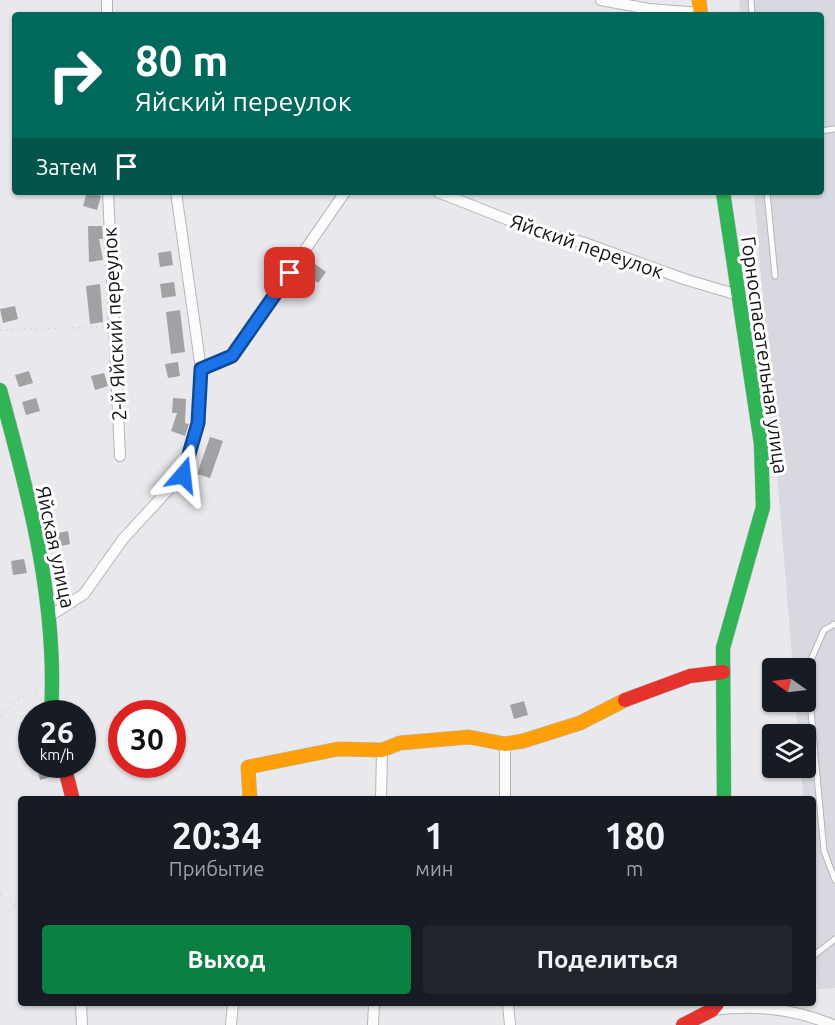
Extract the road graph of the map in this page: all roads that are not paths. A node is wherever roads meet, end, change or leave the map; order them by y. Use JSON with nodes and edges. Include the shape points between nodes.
{"nodes":[{"id":1,"x":601,"y":0,"type":"edge"},
{"id":2,"x":700,"y":9,"type":"edge"},
{"id":3,"x":108,"y":195,"type":"edge"},
{"id":4,"x":176,"y":195,"type":"edge"},
{"id":5,"x":343,"y":195,"type":"edge"},
{"id":6,"x":446,"y":195,"type":"edge"},
{"id":7,"x":723,"y":195,"type":"edge"},
{"id":8,"x":767,"y":195,"type":"edge"},
{"id":9,"x":775,"y":276,"type":"dead end"},
{"id":10,"x":738,"y":295,"type":"junction"},
{"id":11,"x":201,"y":369,"type":"junction"},
{"id":12,"x":0,"y":390,"type":"edge"},
{"id":13,"x":120,"y":456,"type":"dead end"},
{"id":14,"x":50,"y":616,"type":"junction"},
{"id":15,"x":835,"y":624,"type":"edge"},
{"id":16,"x":723,"y":672,"type":"junction"},
{"id":17,"x":53,"y":700,"type":"edge"},
{"id":18,"x":505,"y":744,"type":"junction"},
{"id":19,"x":382,"y":750,"type":"junction"},
{"id":20,"x":67,"y":778,"type":"edge"},
{"id":21,"x":72,"y":796,"type":"edge"},
{"id":22,"x":250,"y":796,"type":"edge"},
{"id":23,"x":381,"y":796,"type":"edge"},
{"id":24,"x":505,"y":796,"type":"edge"},
{"id":25,"x":724,"y":796,"type":"edge"},
{"id":26,"x":835,"y":880,"type":"edge"},
{"id":27,"x":835,"y":939,"type":"edge"},
{"id":28,"x":816,"y":954,"type":"edge"},
{"id":29,"x":81,"y":1006,"type":"edge"},
{"id":30,"x":233,"y":1006,"type":"edge"},
{"id":31,"x":374,"y":1006,"type":"edge"},
{"id":32,"x":508,"y":1006,"type":"edge"},
{"id":33,"x":714,"y":1007,"type":"edge"},
{"id":34,"x":700,"y":1021,"type":"edge"},
{"id":35,"x":82,"y":1025,"type":"edge"},
{"id":36,"x":231,"y":1025,"type":"edge"},
{"id":37,"x":373,"y":1025,"type":"edge"},
{"id":38,"x":510,"y":1025,"type":"edge"},
{"id":39,"x":683,"y":1025,"type":"edge"},
{"id":40,"x":832,"y":1025,"type":"edge"}],
"edges":[{"from":1,"to":2,"type":"street","via":[[649,9]]},
{"from":3,"to":13,"type":"street","name":"2-й Яйский переулок"},
{"from":4,"to":11,"type":"street"},
{"from":5,"to":11,"type":"street","via":[[232,356]]},
{"from":6,"to":10,"type":"street","name":"Яйский переулок","via":[[537,231],[582,242]]},
{"from":7,"to":10,"type":"street","name":"Горноспасательная улица"},
{"from":8,"to":9,"type":"lane"},
{"from":10,"to":16,"type":"street","name":"Горноспасательная улица","via":[[761,444],[763,507],[723,648]]},
{"from":11,"to":14,"type":"street","via":[[198,423],[183,475],[123,539],[84,594]]},
{"from":12,"to":14,"type":"street","name":"Яйская улица"},
{"from":14,"to":17,"type":"street","name":"Яйская улица"},
{"from":15,"to":26,"type":"lane","via":[[824,630],[807,669],[824,851]]},
{"from":16,"to":18,"type":"street","via":[[671,682],[580,723]]},
{"from":16,"to":25,"type":"street","name":"Горноспасательная улица"},
{"from":18,"to":19,"type":"street","via":[[469,737],[400,743]]},
{"from":18,"to":24,"type":"street"},
{"from":19,"to":22,"type":"street","via":[[338,749],[248,767]]},
{"from":19,"to":23,"type":"street"},
{"from":20,"to":21,"type":"street"},
{"from":27,"to":28,"type":"lane"},
{"from":29,"to":35,"type":"street"},
{"from":30,"to":36,"type":"street"},
{"from":31,"to":37,"type":"street"},
{"from":32,"to":38,"type":"street"},
{"from":33,"to":34,"type":"street"},
{"from":33,"to":40,"type":"street","via":[[780,1008]]},
{"from":34,"to":39,"type":"street"}]}
